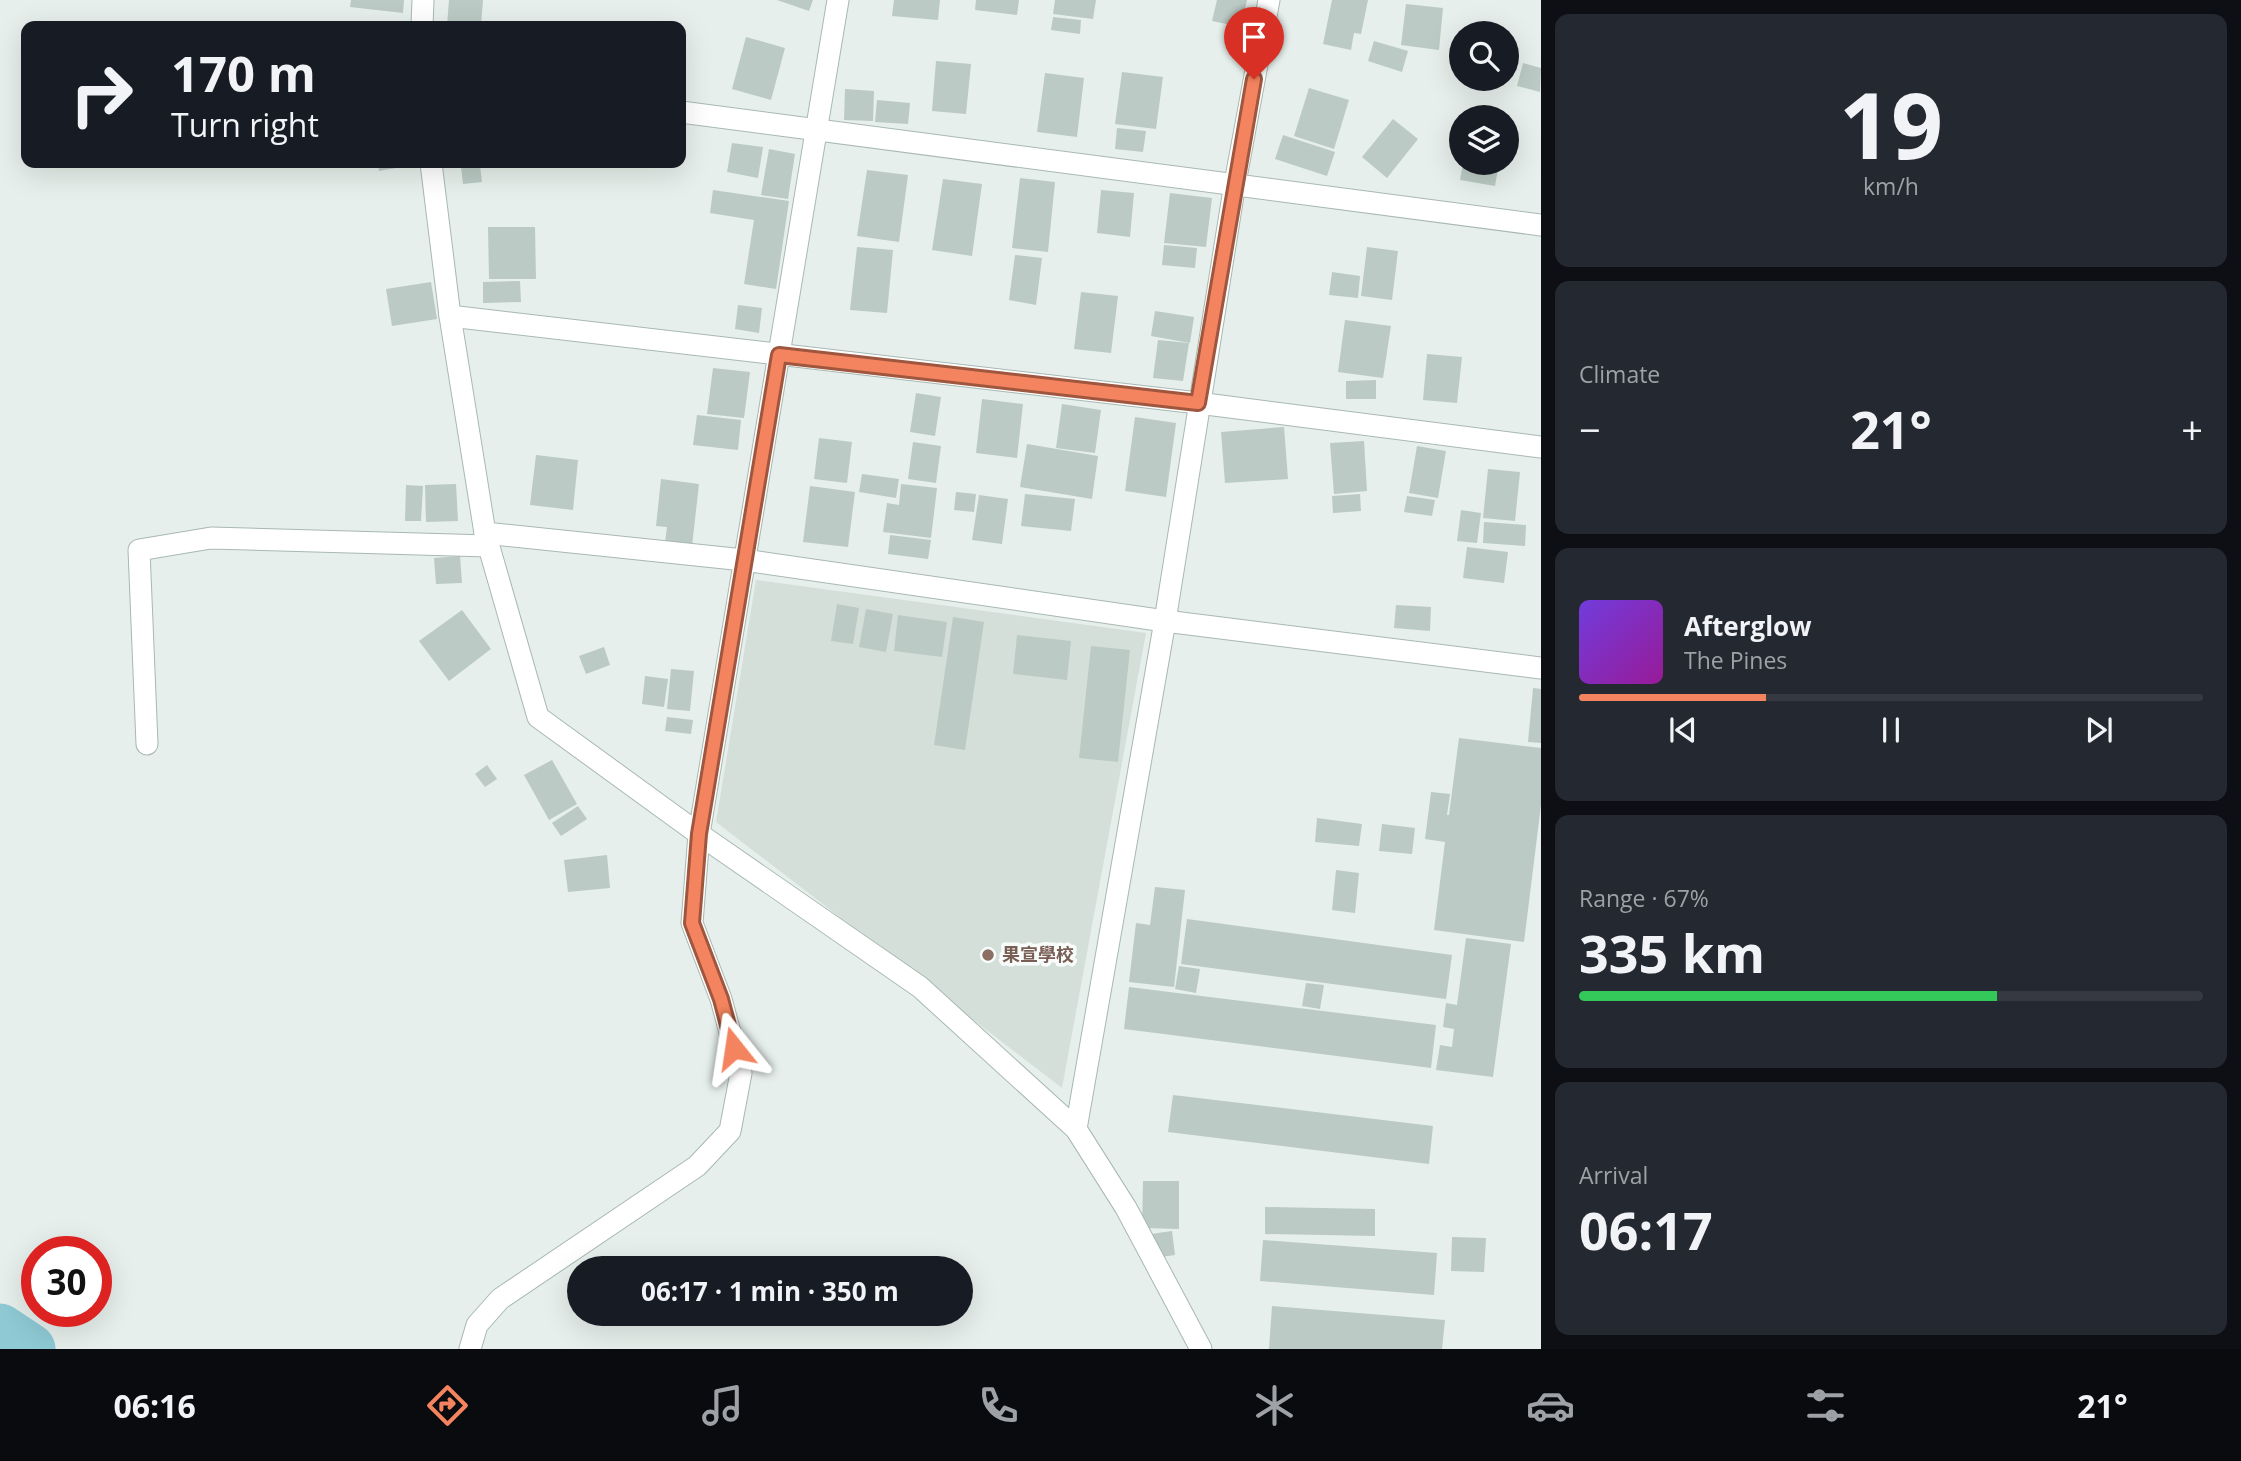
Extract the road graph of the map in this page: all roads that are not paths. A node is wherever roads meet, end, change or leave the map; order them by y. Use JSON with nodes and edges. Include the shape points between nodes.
{"nodes":[{"id":1,"x":423,"y":0,"type":"edge"},
{"id":2,"x":838,"y":0,"type":"edge"},
{"id":3,"x":1269,"y":0,"type":"edge"},
{"id":4,"x":422,"y":21,"type":"edge"},
{"id":5,"x":686,"y":113,"type":"edge"},
{"id":6,"x":816,"y":129,"type":"junction"},
{"id":7,"x":431,"y":168,"type":"edge"},
{"id":8,"x":1235,"y":183,"type":"junction"},
{"id":9,"x":1541,"y":225,"type":"edge"},
{"id":10,"x":450,"y":316,"type":"junction"},
{"id":11,"x":779,"y":355,"type":"junction"},
{"id":12,"x":1198,"y":403,"type":"junction"},
{"id":13,"x":1541,"y":447,"type":"edge"},
{"id":14,"x":487,"y":539,"type":"junction"},
{"id":15,"x":744,"y":560,"type":"junction"},
{"id":16,"x":1164,"y":621,"type":"junction"},
{"id":17,"x":1541,"y":668,"type":"edge"},
{"id":18,"x":147,"y":744,"type":"dead end"},
{"id":19,"x":699,"y":834,"type":"junction"},
{"id":20,"x":1076,"y":1129,"type":"junction"},
{"id":21,"x":470,"y":1349,"type":"edge"},
{"id":22,"x":1201,"y":1349,"type":"edge"}],
"edges":[{"from":1,"to":4,"type":"street"},
{"from":2,"to":6,"type":"street"},
{"from":3,"to":8,"type":"street"},
{"from":5,"to":6,"type":"street"},
{"from":6,"to":8,"type":"street"},
{"from":6,"to":11,"type":"street"},
{"from":7,"to":10,"type":"street"},
{"from":8,"to":9,"type":"street"},
{"from":8,"to":12,"type":"street"},
{"from":10,"to":11,"type":"street"},
{"from":10,"to":14,"type":"street"},
{"from":11,"to":12,"type":"street"},
{"from":11,"to":15,"type":"street"},
{"from":12,"to":13,"type":"street"},
{"from":12,"to":16,"type":"street"},
{"from":14,"to":15,"type":"street"},
{"from":14,"to":18,"type":"street","via":[[211,538],[139,550]]},
{"from":14,"to":19,"type":"street","via":[[538,717]]},
{"from":15,"to":16,"type":"street"},
{"from":15,"to":19,"type":"street"},
{"from":16,"to":17,"type":"street"},
{"from":16,"to":20,"type":"street"},
{"from":19,"to":20,"type":"street","via":[[919,987]]},
{"from":19,"to":21,"type":"street","via":[[692,923],[721,999],[741,1073],[730,1131],[697,1166],[500,1299],[477,1325]]},
{"from":20,"to":22,"type":"street","via":[[1126,1208]]}]}
